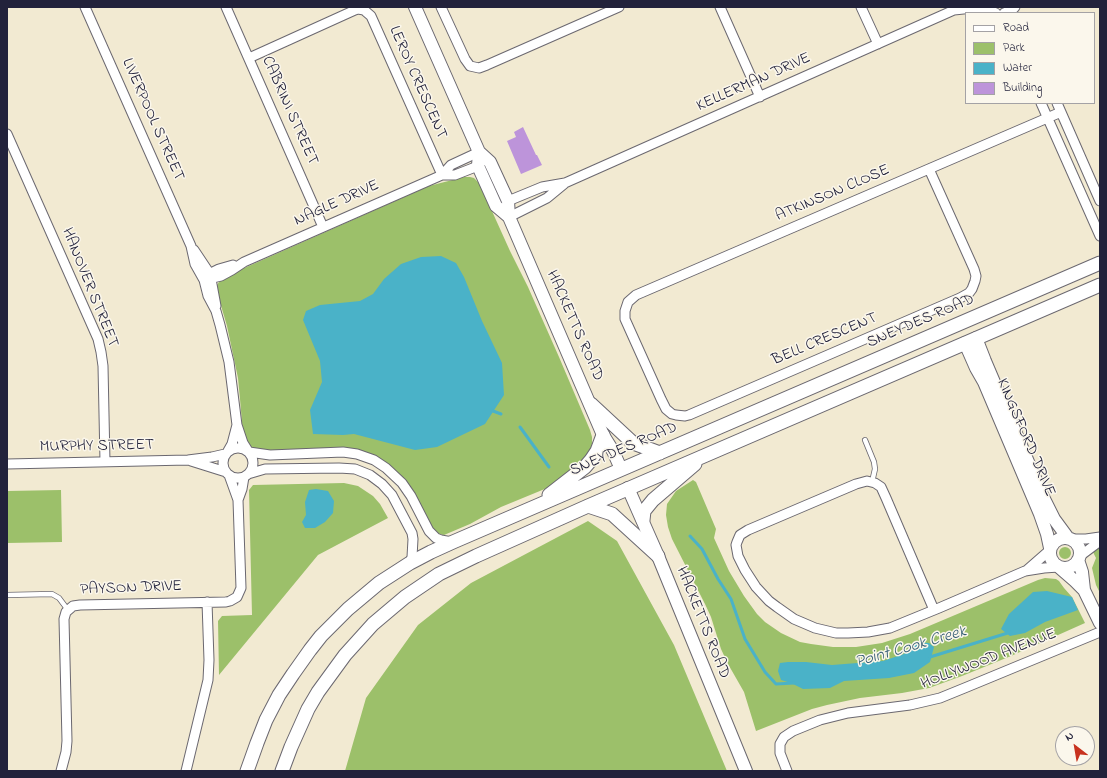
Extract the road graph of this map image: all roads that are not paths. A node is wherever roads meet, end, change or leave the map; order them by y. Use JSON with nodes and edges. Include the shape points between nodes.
{"nodes":[{"id":1,"x":85,"y":7,"type":"edge"},
{"id":2,"x":226,"y":7,"type":"edge"},
{"id":3,"x":415,"y":7,"type":"edge"},
{"id":4,"x":441,"y":7,"type":"edge"},
{"id":5,"x":619,"y":7,"type":"edge"},
{"id":6,"x":720,"y":7,"type":"edge"},
{"id":7,"x":862,"y":7,"type":"edge"},
{"id":8,"x":986,"y":7,"type":"edge"},
{"id":9,"x":1016,"y":7,"type":"edge"},
{"id":10,"x":956,"y":8,"type":"edge"},
{"id":11,"x":364,"y":9,"type":"edge"},
{"id":12,"x":1007,"y":12,"type":"edge"},
{"id":13,"x":878,"y":44,"type":"junction"},
{"id":14,"x":249,"y":58,"type":"junction"},
{"id":15,"x":760,"y":97,"type":"junction"},
{"id":16,"x":1041,"y":104,"type":"edge"},
{"id":17,"x":1057,"y":104,"type":"edge"},
{"id":18,"x":1061,"y":112,"type":"junction"},
{"id":19,"x":1048,"y":118,"type":"junction"},
{"id":20,"x":7,"y":134,"type":"edge"},
{"id":21,"x":479,"y":152,"type":"junction"},
{"id":22,"x":484,"y":164,"type":"junction"},
{"id":23,"x":929,"y":169,"type":"junction"},
{"id":24,"x":442,"y":175,"type":"junction"},
{"id":25,"x":565,"y":183,"type":"junction"},
{"id":26,"x":1100,"y":201,"type":"edge"},
{"id":27,"x":508,"y":202,"type":"junction"},
{"id":28,"x":496,"y":206,"type":"junction"},
{"id":29,"x":509,"y":217,"type":"junction"},
{"id":30,"x":323,"y":226,"type":"junction"},
{"id":31,"x":1100,"y":236,"type":"edge"},
{"id":32,"x":1100,"y":263,"type":"edge"},
{"id":33,"x":208,"y":278,"type":"junction"},
{"id":34,"x":1100,"y":285,"type":"edge"},
{"id":35,"x":625,"y":311,"type":"joint"},
{"id":36,"x":962,"y":323,"type":"junction"},
{"id":37,"x":971,"y":341,"type":"junction"},
{"id":38,"x":591,"y":404,"type":"junction"},
{"id":39,"x":237,"y":425,"type":"junction"},
{"id":40,"x":603,"y":435,"type":"junction"},
{"id":41,"x":865,"y":440,"type":"dead end"},
{"id":42,"x":227,"y":452,"type":"junction"},
{"id":43,"x":248,"y":452,"type":"junction"},
{"id":44,"x":660,"y":453,"type":"junction"},
{"id":45,"x":708,"y":454,"type":"junction"},
{"id":46,"x":188,"y":460,"type":"junction"},
{"id":47,"x":105,"y":462,"type":"junction"},
{"id":48,"x":7,"y":464,"type":"edge"},
{"id":49,"x":621,"y":469,"type":"junction"},
{"id":50,"x":227,"y":473,"type":"junction"},
{"id":51,"x":246,"y":475,"type":"junction"},
{"id":52,"x":872,"y":482,"type":"junction"},
{"id":53,"x":628,"y":488,"type":"junction"},
{"id":54,"x":238,"y":500,"type":"junction"},
{"id":55,"x":588,"y":506,"type":"junction"},
{"id":56,"x":532,"y":509,"type":"junction"},
{"id":57,"x":642,"y":520,"type":"junction"},
{"id":58,"x":1100,"y":537,"type":"edge"},
{"id":59,"x":1069,"y":538,"type":"junction"},
{"id":60,"x":1100,"y":541,"type":"edge"},
{"id":61,"x":453,"y":542,"type":"junction"},
{"id":62,"x":1050,"y":549,"type":"junction"},
{"id":63,"x":658,"y":556,"type":"junction"},
{"id":64,"x":1079,"y":558,"type":"junction"},
{"id":65,"x":410,"y":563,"type":"junction"},
{"id":66,"x":1060,"y":567,"type":"junction"},
{"id":67,"x":1025,"y":571,"type":"junction"},
{"id":68,"x":1084,"y":590,"type":"junction"},
{"id":69,"x":7,"y":595,"type":"edge"},
{"id":70,"x":207,"y":602,"type":"junction"},
{"id":71,"x":68,"y":610,"type":"junction"},
{"id":72,"x":934,"y":610,"type":"junction"},
{"id":73,"x":1100,"y":623,"type":"edge"},
{"id":74,"x":1100,"y":632,"type":"edge"},
{"id":75,"x":61,"y":771,"type":"edge"},
{"id":76,"x":186,"y":771,"type":"edge"},
{"id":77,"x":247,"y":771,"type":"edge"},
{"id":78,"x":282,"y":771,"type":"edge"},
{"id":79,"x":746,"y":771,"type":"edge"},
{"id":80,"x":787,"y":771,"type":"edge"}],
"edges":[{"from":1,"to":33,"type":"street","name":"LIVERPOOL STREET","via":[[191,246],[195,264]]},
{"from":2,"to":14,"type":"street","name":"CABRINI STREET"},
{"from":3,"to":21,"type":"street","name":"HACKETTS ROAD"},
{"from":4,"to":5,"type":"street","via":[[465,59],[470,66],[479,68]]},
{"from":6,"to":15,"type":"street"},
{"from":7,"to":13,"type":"street"},
{"from":8,"to":10,"type":"street","name":"KELLERMAN DRIVE"},
{"from":9,"to":12,"type":"street"},
{"from":10,"to":13,"type":"street","name":"KELLERMAN DRIVE"},
{"from":11,"to":14,"type":"street","name":"LEROY CRESCENT","via":[[355,10]]},
{"from":11,"to":24,"type":"street","name":"LEROY CRESCENT","via":[[370,16]]},
{"from":13,"to":15,"type":"street","name":"KELLERMAN DRIVE"},
{"from":14,"to":30,"type":"street","name":"CABRINI STREET"},
{"from":15,"to":25,"type":"street","name":"KELLERMAN DRIVE"},
{"from":16,"to":19,"type":"street"},
{"from":17,"to":18,"type":"street"},
{"from":18,"to":19,"type":"street","name":"ATKINSON CLOSE"},
{"from":18,"to":26,"type":"street"},
{"from":19,"to":23,"type":"street","name":"ATKINSON CLOSE"},
{"from":19,"to":31,"type":"street"},
{"from":20,"to":47,"type":"street","name":"HANOVER STREET","via":[[102,352]]},
{"from":21,"to":22,"type":"street","name":"HACKETTS ROAD"},
{"from":21,"to":24,"type":"street","name":"NAGLE DRIVE","via":[[451,165]]},
{"from":22,"to":24,"type":"street","name":"NAGLE DRIVE","via":[[455,175]]},
{"from":22,"to":27,"type":"street","name":"HACKETTS ROAD"},
{"from":22,"to":28,"type":"street","name":"HACKETTS ROAD"},
{"from":23,"to":35,"type":"street","name":"ATKINSON CLOSE","via":[[636,295],[628,302]]},
{"from":23,"to":35,"type":"street","name":"BELL CRESCENT","via":[[975,272],[976,281],[972,289],[960,298],[685,416],[672,414],[663,405],[626,319]]},
{"from":24,"to":30,"type":"street","name":"NAGLE DRIVE"},
{"from":25,"to":27,"type":"street","name":"KELLERMAN DRIVE","via":[[542,187]]},
{"from":25,"to":29,"type":"street","name":"KELLERMAN DRIVE","via":[[547,198]]},
{"from":27,"to":28,"type":"street"},
{"from":27,"to":29,"type":"street","name":"HACKETTS ROAD"},
{"from":28,"to":29,"type":"street","name":"HACKETTS ROAD"},
{"from":29,"to":38,"type":"street","name":"HACKETTS ROAD"},
{"from":30,"to":33,"type":"street","name":"NAGLE DRIVE","via":[[244,262],[221,276]]},
{"from":32,"to":36,"type":"main road","name":"SNEYDES ROAD"},
{"from":33,"to":39,"type":"street","name":"LIVERPOOL STREET","via":[[208,296],[222,330],[229,362]]},
{"from":34,"to":37,"type":"main road"},
{"from":36,"to":37,"type":"main road"},
{"from":36,"to":44,"type":"main road","name":"SNEYDES ROAD"},
{"from":37,"to":45,"type":"main road"},
{"from":37,"to":59,"type":"street","name":"KINGSFORD DRIVE","via":[[985,360],[1043,497],[1054,519]]},
{"from":37,"to":62,"type":"street","name":"KINGSFORD DRIVE","via":[[970,356],[984,382],[1040,514]]},
{"from":38,"to":40,"type":"street","name":"HACKETTS ROAD"},
{"from":38,"to":44,"type":"main road","via":[[634,443]]},
{"from":39,"to":42,"type":"street","name":"LIVERPOOL STREET"},
{"from":39,"to":43,"type":"street","name":"LIVERPOOL STREET"},
{"from":40,"to":49,"type":"street","name":"HACKETTS ROAD"},
{"from":40,"to":56,"type":"main road","via":[[591,460]]},
{"from":41,"to":52,"type":"lane","via":[[874,462]]},
{"from":42,"to":43,"type":"street","via":[[236,447]]},
{"from":42,"to":46,"type":"street","name":"MURPHY STREET"},
{"from":42,"to":50,"type":"street","via":[[223,461]]},
{"from":43,"to":51,"type":"street","via":[[253,463]]},
{"from":43,"to":61,"type":"street","via":[[270,455],[343,452],[368,458],[386,468],[402,483],[429,531],[436,538]]},
{"from":44,"to":49,"type":"main road","name":"SNEYDES ROAD"},
{"from":45,"to":53,"type":"main road"},
{"from":45,"to":57,"type":"main road","via":[[653,500],[644,511]]},
{"from":46,"to":47,"type":"street","name":"MURPHY STREET"},
{"from":46,"to":50,"type":"street","name":"MURPHY STREET"},
{"from":47,"to":48,"type":"street","name":"MURPHY STREET"},
{"from":49,"to":53,"type":"main road"},
{"from":49,"to":56,"type":"main road","name":"SNEYDES ROAD"},
{"from":50,"to":51,"type":"street","via":[[237,478]]},
{"from":50,"to":54,"type":"street","name":"PAYSON DRIVE"},
{"from":51,"to":54,"type":"street","name":"PAYSON DRIVE"},
{"from":51,"to":65,"type":"street","via":[[265,470],[339,468],[370,475],[392,495],[412,533]]},
{"from":52,"to":72,"type":"street","via":[[883,492]]},
{"from":52,"to":72,"type":"street","via":[[856,484],[748,530],[738,539],[738,556],[756,587],[769,601],[794,619],[826,631],[848,634],[890,628]]},
{"from":53,"to":55,"type":"main road"},
{"from":53,"to":57,"type":"street","name":"HACKETTS ROAD"},
{"from":54,"to":70,"type":"street","name":"PAYSON DRIVE","via":[[240,591],[237,597],[230,601]]},
{"from":55,"to":63,"type":"main road","via":[[612,514]]},
{"from":55,"to":78,"type":"main road","via":[[439,574],[405,597],[378,620],[345,655],[318,692],[300,726]]},
{"from":56,"to":61,"type":"main road","name":"SNEYDES ROAD"},
{"from":57,"to":63,"type":"street","name":"HACKETTS ROAD"},
{"from":58,"to":59,"type":"street"},
{"from":59,"to":62,"type":"street","via":[[1058,539]]},
{"from":59,"to":64,"type":"street","via":[[1078,546]]},
{"from":60,"to":64,"type":"street"},
{"from":61,"to":65,"type":"main road","name":"SNEYDES ROAD"},
{"from":62,"to":66,"type":"street","via":[[1051,560]]},
{"from":62,"to":67,"type":"street"},
{"from":63,"to":79,"type":"street","name":"HACKETTS ROAD"},
{"from":64,"to":66,"type":"street","via":[[1072,567]]},
{"from":64,"to":68,"type":"street"},
{"from":65,"to":77,"type":"main road","name":"SNEYDES ROAD","via":[[379,583],[348,609],[310,650],[279,695],[256,743]]},
{"from":66,"to":67,"type":"street"},
{"from":66,"to":68,"type":"street"},
{"from":67,"to":72,"type":"street"},
{"from":68,"to":73,"type":"street"},
{"from":69,"to":71,"type":"lane","via":[[52,594]]},
{"from":70,"to":71,"type":"street","name":"PAYSON DRIVE","via":[[80,605]]},
{"from":70,"to":76,"type":"street","via":[[208,680]]},
{"from":71,"to":75,"type":"street","name":"PAYSON DRIVE","via":[[64,618],[68,741]]},
{"from":74,"to":80,"type":"street","name":"HOLLYWOOD AVENUE","via":[[940,698],[905,706],[861,710],[834,716],[793,731],[784,737],[780,744],[780,753]]}]}
